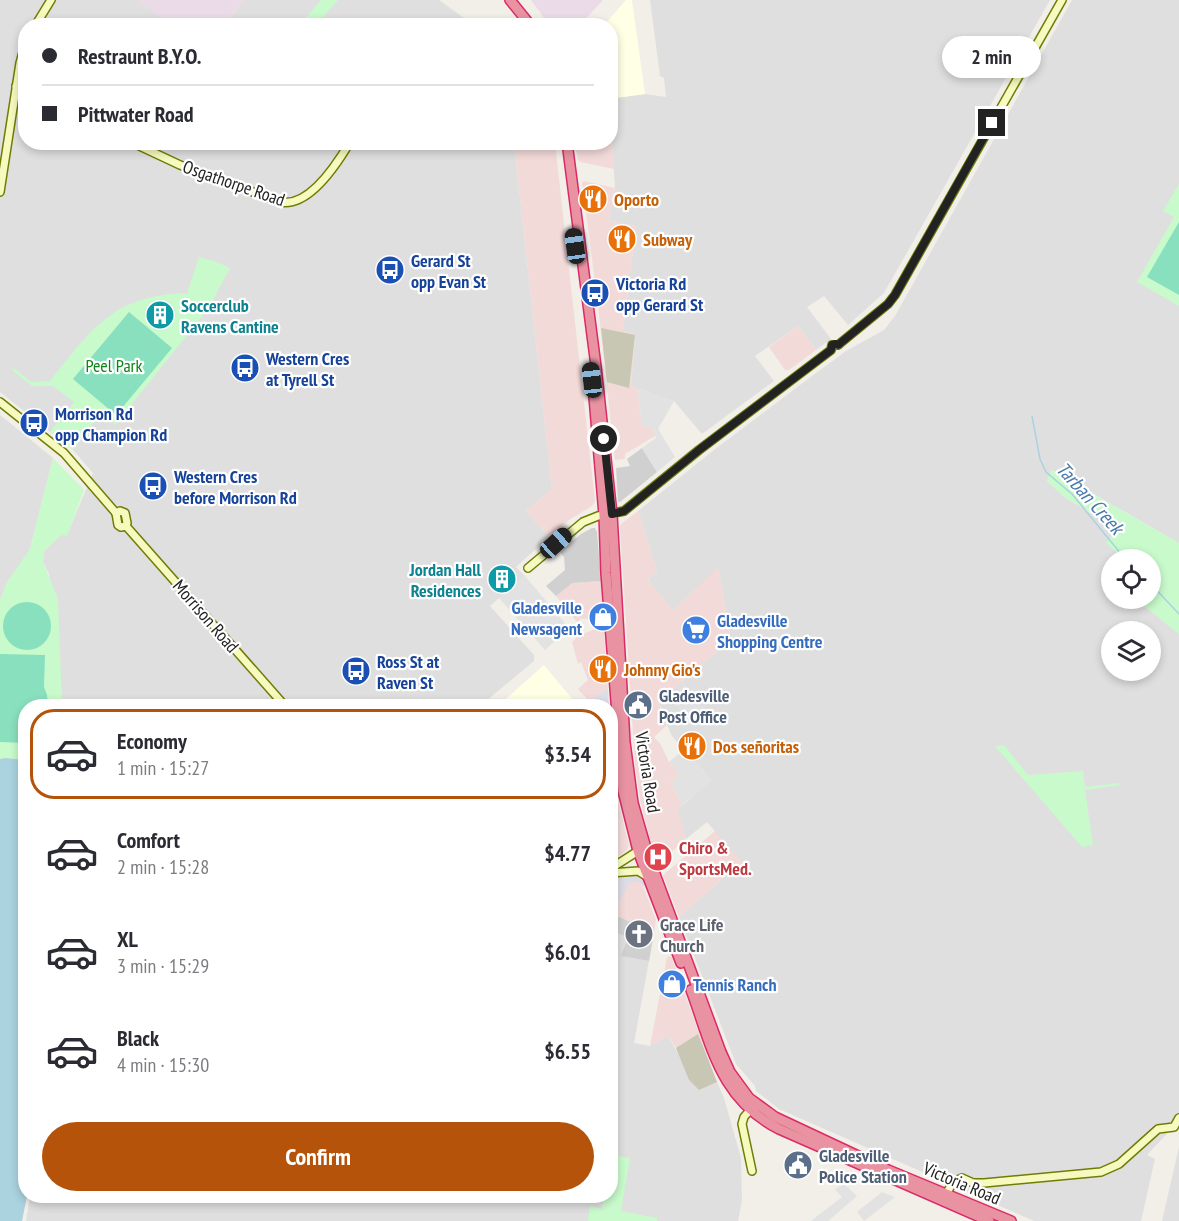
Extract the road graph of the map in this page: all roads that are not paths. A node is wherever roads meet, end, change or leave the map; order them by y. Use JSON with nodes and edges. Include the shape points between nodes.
{"nodes":[{"id":1,"x":51,"y":0,"type":"edge"},
{"id":2,"x":510,"y":0,"type":"edge"},
{"id":3,"x":518,"y":0,"type":"edge"},
{"id":4,"x":1062,"y":0,"type":"edge"},
{"id":5,"x":40,"y":18,"type":"edge"},
{"id":6,"x":525,"y":18,"type":"edge"},
{"id":7,"x":532,"y":18,"type":"edge"},
{"id":8,"x":18,"y":77,"type":"edge"},
{"id":9,"x":16,"y":86,"type":"joint"},
{"id":10,"x":148,"y":150,"type":"edge"},
{"id":11,"x":345,"y":150,"type":"edge"},
{"id":12,"x":562,"y":150,"type":"edge"},
{"id":13,"x":568,"y":150,"type":"edge"},
{"id":14,"x":0,"y":192,"type":"edge"},
{"id":15,"x":0,"y":402,"type":"edge"},
{"id":16,"x":608,"y":515,"type":"junction"},
{"id":17,"x":528,"y":568,"type":"dead end"},
{"id":18,"x":279,"y":699,"type":"edge"},
{"id":19,"x":643,"y":853,"type":"junction"},
{"id":20,"x":618,"y":867,"type":"edge"},
{"id":21,"x":618,"y":871,"type":"edge"},
{"id":22,"x":650,"y":879,"type":"junction"},
{"id":23,"x":753,"y":1107,"type":"junction"},
{"id":24,"x":1179,"y":1118,"type":"edge"},
{"id":25,"x":752,"y":1171,"type":"dead end"},
{"id":26,"x":944,"y":1198,"type":"junction"},
{"id":27,"x":989,"y":1221,"type":"edge"},
{"id":28,"x":1011,"y":1221,"type":"edge"}],
"edges":[{"from":1,"to":5,"type":"street"},
{"from":2,"to":6,"type":"highway"},
{"from":3,"to":7,"type":"highway"},
{"from":4,"to":16,"type":"street","via":[[888,304],[838,345],[837,352],[831,350],[624,511]]},
{"from":8,"to":9,"type":"street"},
{"from":9,"to":14,"type":"street"},
{"from":10,"to":11,"type":"street","name":"Osgathorpe Road","via":[[289,204],[305,197]]},
{"from":12,"to":16,"type":"highway","name":"Victoria Road"},
{"from":13,"to":16,"type":"highway","name":"Victoria Road","via":[[598,381]]},
{"from":15,"to":18,"type":"street","name":"Morrison Road","via":[[64,453],[116,513],[118,525],[126,526]]},
{"from":16,"to":17,"type":"street","via":[[583,522]]},
{"from":16,"to":19,"type":"highway","name":"Victoria Road","via":[[627,766]]},
{"from":19,"to":20,"type":"street"},
{"from":19,"to":22,"type":"highway","name":"Victoria Road"},
{"from":19,"to":23,"type":"highway","name":"Victoria Road","via":[[728,1067]]},
{"from":21,"to":22,"type":"street","via":[[638,871]]},
{"from":22,"to":23,"type":"highway","name":"Victoria Road","via":[[721,1070],[729,1086]]},
{"from":23,"to":25,"type":"street","via":[[742,1124]]},
{"from":23,"to":26,"type":"highway","name":"Victoria Road"},
{"from":24,"to":26,"type":"street","via":[[1174,1127],[1158,1129],[1119,1164],[1101,1172],[984,1183],[962,1178],[953,1182]]},
{"from":26,"to":27,"type":"highway","name":"Victoria Road"},
{"from":26,"to":28,"type":"highway","name":"Victoria Road"}]}
